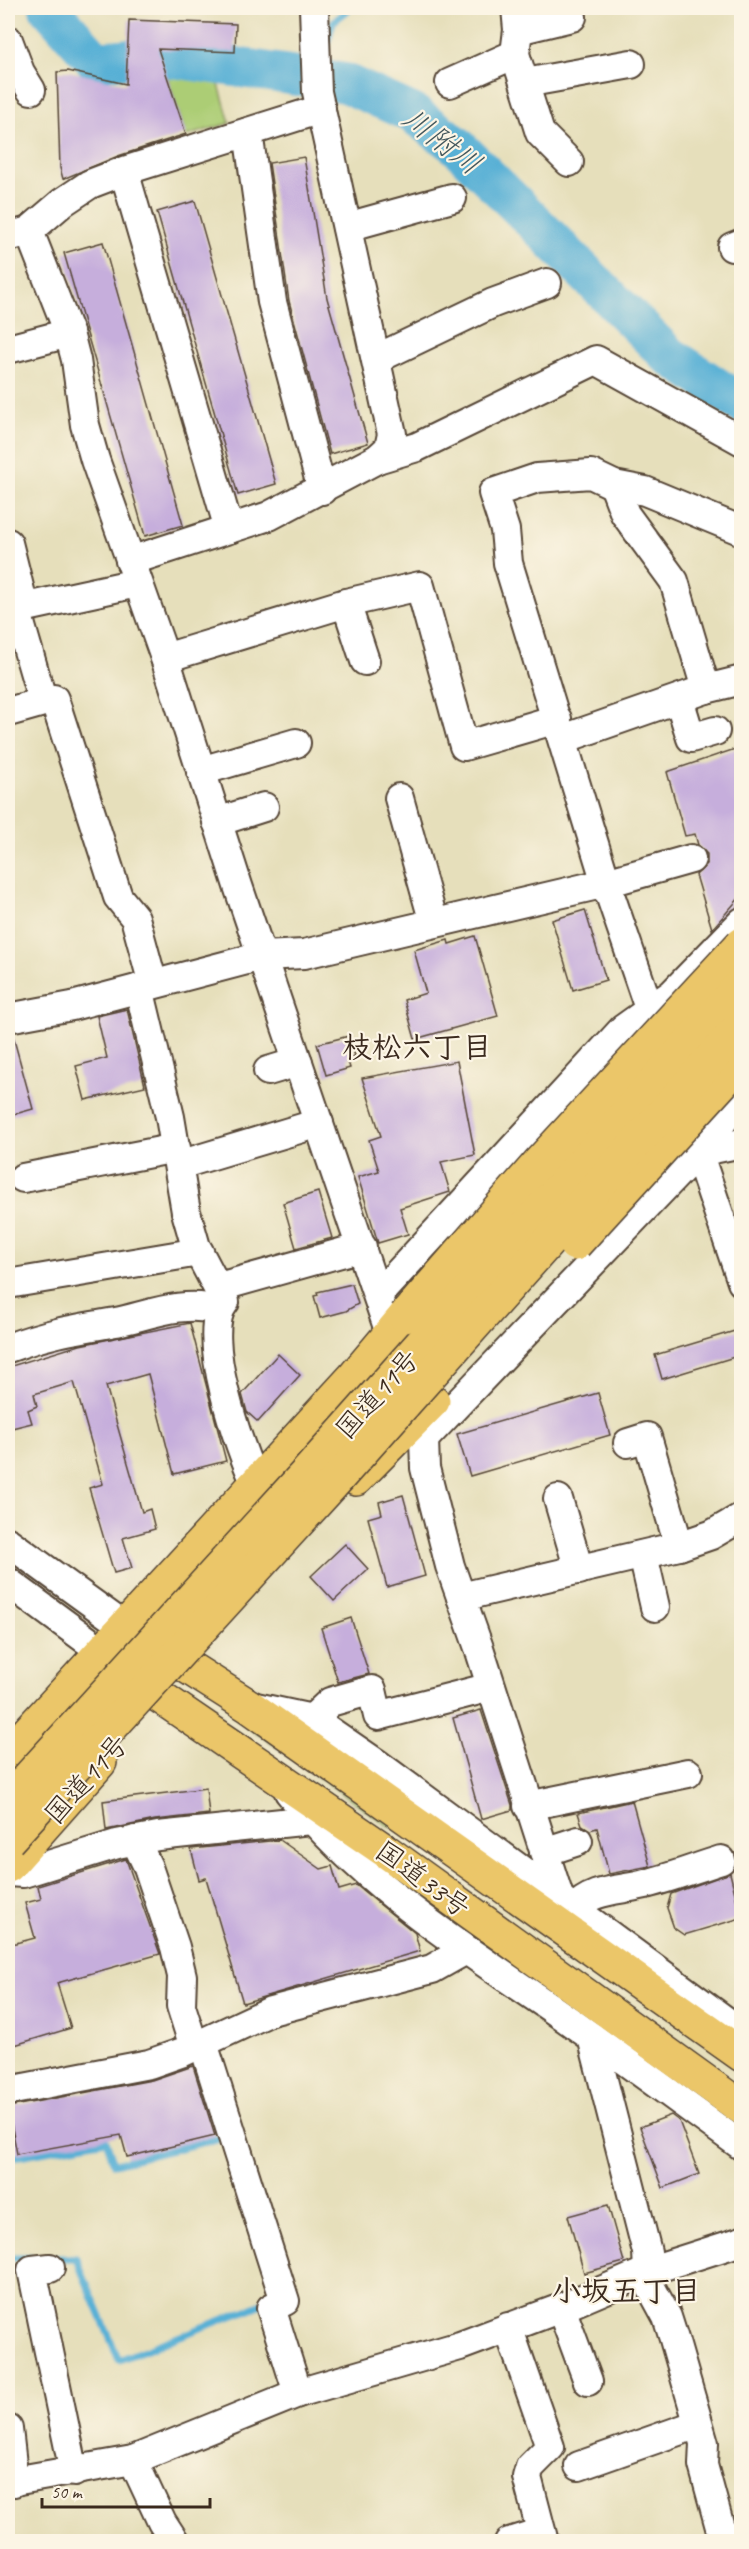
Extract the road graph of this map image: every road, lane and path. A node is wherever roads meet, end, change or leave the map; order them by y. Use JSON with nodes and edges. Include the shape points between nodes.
{"nodes":[{"id":1,"x":314,"y":8,"type":"edge"},
{"id":2,"x":572,"y":17,"type":"dead end"},
{"id":3,"x":516,"y":30,"type":"edge"},
{"id":4,"x":8,"y":40,"type":"edge"},
{"id":5,"x":631,"y":64,"type":"dead end"},
{"id":6,"x":19,"y":79,"type":"edge"},
{"id":7,"x":450,"y":83,"type":"dead end"},
{"id":8,"x":525,"y":83,"type":"junction"},
{"id":9,"x":318,"y":91,"type":"junction"},
{"id":10,"x":248,"y":132,"type":"junction"},
{"id":11,"x":569,"y":162,"type":"dead end"},
{"id":12,"x":124,"y":171,"type":"junction"},
{"id":13,"x":452,"y":198,"type":"dead end"},
{"id":14,"x":347,"y":227,"type":"junction"},
{"id":15,"x":18,"y":234,"type":"edge"},
{"id":16,"x":548,"y":283,"type":"dead end"},
{"id":17,"x":69,"y":333,"type":"junction"},
{"id":18,"x":8,"y":349,"type":"edge"},
{"id":19,"x":376,"y":359,"type":"junction"},
{"id":20,"x":741,"y":441,"type":"edge"},
{"id":21,"x":377,"y":459,"type":"junction"},
{"id":22,"x":614,"y":485,"type":"junction"},
{"id":23,"x":322,"y":490,"type":"junction"},
{"id":24,"x":229,"y":529,"type":"junction"},
{"id":25,"x":741,"y":531,"type":"edge"},
{"id":26,"x":8,"y":543,"type":"edge"},
{"id":27,"x":133,"y":572,"type":"junction"},
{"id":28,"x":346,"y":603,"type":"junction"},
{"id":29,"x":16,"y":609,"type":"edge"},
{"id":30,"x":165,"y":658,"type":"junction"},
{"id":31,"x":365,"y":661,"type":"dead end"},
{"id":32,"x":741,"y":680,"type":"edge"},
{"id":33,"x":706,"y":689,"type":"junction"},
{"id":34,"x":679,"y":699,"type":"junction"},
{"id":35,"x":43,"y":702,"type":"junction"},
{"id":36,"x":8,"y":712,"type":"edge"},
{"id":37,"x":560,"y":729,"type":"junction"},
{"id":38,"x":715,"y":731,"type":"dead end"},
{"id":39,"x":296,"y":743,"type":"dead end"},
{"id":40,"x":201,"y":771,"type":"junction"},
{"id":41,"x":264,"y":807,"type":"dead end"},
{"id":42,"x":394,"y":807,"type":"dead end"},
{"id":43,"x":217,"y":822,"type":"junction"},
{"id":44,"x":691,"y":860,"type":"dead end"},
{"id":45,"x":606,"y":883,"type":"junction"},
{"id":46,"x":741,"y":922,"type":"edge"},
{"id":47,"x":434,"y":923,"type":"junction"},
{"id":48,"x":741,"y":944,"type":"edge"},
{"id":49,"x":262,"y":956,"type":"junction"},
{"id":50,"x":741,"y":983,"type":"edge"},
{"id":51,"x":146,"y":986,"type":"junction"},
{"id":52,"x":649,"y":1012,"type":"junction"},
{"id":53,"x":8,"y":1018,"type":"edge"},
{"id":54,"x":741,"y":1024,"type":"edge"},
{"id":55,"x":741,"y":1061,"type":"edge"},
{"id":56,"x":298,"y":1062,"type":"junction"},
{"id":57,"x":268,"y":1071,"type":"dead end"},
{"id":58,"x":741,"y":1097,"type":"edge"},
{"id":59,"x":320,"y":1123,"type":"junction"},
{"id":60,"x":741,"y":1143,"type":"edge"},
{"id":61,"x":698,"y":1152,"type":"junction"},
{"id":62,"x":177,"y":1156,"type":"junction"},
{"id":63,"x":23,"y":1178,"type":"dead end"},
{"id":64,"x":362,"y":1247,"type":"junction"},
{"id":65,"x":200,"y":1251,"type":"junction"},
{"id":66,"x":741,"y":1282,"type":"edge"},
{"id":67,"x":8,"y":1284,"type":"edge"},
{"id":68,"x":378,"y":1295,"type":"junction"},
{"id":69,"x":218,"y":1298,"type":"junction"},
{"id":70,"x":398,"y":1325,"type":"junction"},
{"id":71,"x":8,"y":1348,"type":"edge"},
{"id":72,"x":352,"y":1379,"type":"junction"},
{"id":73,"x":421,"y":1421,"type":"junction"},
{"id":74,"x":628,"y":1443,"type":"dead end"},
{"id":75,"x":256,"y":1484,"type":"junction"},
{"id":76,"x":557,"y":1499,"type":"dead end"},
{"id":77,"x":741,"y":1517,"type":"edge"},
{"id":78,"x":8,"y":1542,"type":"edge"},
{"id":79,"x":679,"y":1546,"type":"junction"},
{"id":80,"x":643,"y":1555,"type":"junction"},
{"id":81,"x":579,"y":1570,"type":"junction"},
{"id":82,"x":8,"y":1582,"type":"edge"},
{"id":83,"x":461,"y":1597,"type":"junction"},
{"id":84,"x":656,"y":1607,"type":"dead end"},
{"id":85,"x":125,"y":1627,"type":"junction"},
{"id":86,"x":103,"y":1652,"type":"junction"},
{"id":87,"x":186,"y":1664,"type":"junction"},
{"id":88,"x":491,"y":1687,"type":"junction"},
{"id":89,"x":159,"y":1696,"type":"junction"},
{"id":90,"x":249,"y":1706,"type":"junction"},
{"id":91,"x":312,"y":1719,"type":"junction"},
{"id":92,"x":8,"y":1754,"type":"edge"},
{"id":93,"x":688,"y":1773,"type":"dead end"},
{"id":94,"x":274,"y":1774,"type":"junction"},
{"id":95,"x":8,"y":1800,"type":"edge"},
{"id":96,"x":528,"y":1806,"type":"junction"},
{"id":97,"x":311,"y":1820,"type":"junction"},
{"id":98,"x":8,"y":1840,"type":"edge"},
{"id":99,"x":135,"y":1840,"type":"junction"},
{"id":100,"x":578,"y":1841,"type":"dead end"},
{"id":101,"x":544,"y":1852,"type":"junction"},
{"id":102,"x":721,"y":1860,"type":"dead end"},
{"id":103,"x":377,"y":1864,"type":"junction"},
{"id":104,"x":8,"y":1866,"type":"edge"},
{"id":105,"x":8,"y":1872,"type":"edge"},
{"id":106,"x":567,"y":1905,"type":"junction"},
{"id":107,"x":464,"y":1951,"type":"junction"},
{"id":108,"x":741,"y":2033,"type":"edge"},
{"id":109,"x":592,"y":2037,"type":"junction"},
{"id":110,"x":198,"y":2045,"type":"junction"},
{"id":111,"x":741,"y":2055,"type":"edge"},
{"id":112,"x":8,"y":2091,"type":"edge"},
{"id":113,"x":741,"y":2108,"type":"edge"},
{"id":114,"x":741,"y":2146,"type":"edge"},
{"id":115,"x":741,"y":2241,"type":"edge"},
{"id":116,"x":50,"y":2268,"type":"dead end"},
{"id":117,"x":645,"y":2272,"type":"junction"},
{"id":118,"x":561,"y":2308,"type":"junction"},
{"id":119,"x":508,"y":2327,"type":"junction"},
{"id":120,"x":588,"y":2381,"type":"dead end"},
{"id":121,"x":298,"y":2392,"type":"junction"},
{"id":122,"x":698,"y":2424,"type":"junction"},
{"id":123,"x":8,"y":2429,"type":"edge"},
{"id":124,"x":133,"y":2460,"type":"junction"},
{"id":125,"x":579,"y":2466,"type":"dead end"},
{"id":126,"x":74,"y":2472,"type":"junction"},
{"id":127,"x":11,"y":2482,"type":"edge"},
{"id":128,"x":542,"y":2537,"type":"edge"},
{"id":129,"x":174,"y":2541,"type":"edge"},
{"id":130,"x":509,"y":2541,"type":"edge"},
{"id":131,"x":724,"y":2541,"type":"edge"}],
"edges":[{"from":1,"to":9,"type":"street"},
{"from":2,"to":3,"type":"street"},
{"from":3,"to":7,"type":"street"},
{"from":3,"to":8,"type":"street"},
{"from":4,"to":6,"type":"street"},
{"from":5,"to":8,"type":"street"},
{"from":8,"to":11,"type":"street","via":[[540,133]]},
{"from":9,"to":10,"type":"street"},
{"from":9,"to":14,"type":"street"},
{"from":10,"to":12,"type":"street"},
{"from":10,"to":23,"type":"street","via":[[272,302]]},
{"from":12,"to":15,"type":"street","via":[[90,184]]},
{"from":12,"to":24,"type":"street"},
{"from":13,"to":14,"type":"street"},
{"from":14,"to":19,"type":"street"},
{"from":15,"to":17,"type":"street"},
{"from":16,"to":19,"type":"street","via":[[494,303]]},
{"from":17,"to":18,"type":"street"},
{"from":17,"to":27,"type":"street","via":[[85,425]]},
{"from":19,"to":21,"type":"street","via":[[392,434],[389,448]]},
{"from":20,"to":21,"type":"street","via":[[596,360],[417,447]]},
{"from":21,"to":23,"type":"street"},
{"from":22,"to":25,"type":"street","via":[[645,491]]},
{"from":22,"to":33,"type":"street","via":[[625,514],[674,580]]},
{"from":22,"to":37,"type":"street","via":[[591,474],[561,475],[537,478],[494,493],[506,530],[508,563]]},
{"from":23,"to":24,"type":"street","via":[[269,516]]},
{"from":24,"to":27,"type":"street"},
{"from":26,"to":29,"type":"street"},
{"from":27,"to":29,"type":"street"},
{"from":27,"to":30,"type":"street"},
{"from":28,"to":30,"type":"street"},
{"from":28,"to":31,"type":"street"},
{"from":28,"to":37,"type":"street","via":[[420,586],[464,746]]},
{"from":29,"to":35,"type":"street"},
{"from":30,"to":40,"type":"street"},
{"from":32,"to":33,"type":"street"},
{"from":33,"to":34,"type":"street"},
{"from":34,"to":37,"type":"street"},
{"from":34,"to":38,"type":"street","via":[[691,738]]},
{"from":35,"to":36,"type":"street"},
{"from":35,"to":51,"type":"street","via":[[54,699],[118,897],[135,918]]},
{"from":37,"to":45,"type":"street"},
{"from":39,"to":40,"type":"street"},
{"from":40,"to":43,"type":"street"},
{"from":41,"to":43,"type":"street"},
{"from":42,"to":47,"type":"street"},
{"from":43,"to":49,"type":"street"},
{"from":44,"to":45,"type":"street"},
{"from":45,"to":47,"type":"street"},
{"from":45,"to":52,"type":"street"},
{"from":46,"to":52,"type":"street","via":[[672,994]]},
{"from":47,"to":49,"type":"street","via":[[304,954]]},
{"from":48,"to":70,"type":"highway","bridge":true,"via":[[538,1164]]},
{"from":49,"to":51,"type":"street"},
{"from":49,"to":56,"type":"street"},
{"from":50,"to":95,"type":"highway","name":"国道11号","bridge":true,"via":[[288,1495]]},
{"from":51,"to":53,"type":"street"},
{"from":51,"to":62,"type":"street"},
{"from":52,"to":61,"type":"street"},
{"from":52,"to":68,"type":"street","via":[[623,1029]]},
{"from":54,"to":98,"type":"highway","name":"国道11号","bridge":true,"via":[[332,1486]]},
{"from":55,"to":73,"type":"highway","name":"国道11号","bridge":true},
{"from":56,"to":57,"type":"street"},
{"from":56,"to":59,"type":"street"},
{"from":58,"to":61,"type":"street"},
{"from":59,"to":62,"type":"street"},
{"from":59,"to":64,"type":"street"},
{"from":60,"to":61,"type":"street"},
{"from":61,"to":66,"type":"street"},
{"from":61,"to":73,"type":"street"},
{"from":62,"to":63,"type":"street"},
{"from":62,"to":65,"type":"street","via":[[186,1212]]},
{"from":64,"to":68,"type":"street"},
{"from":64,"to":69,"type":"street"},
{"from":65,"to":67,"type":"street"},
{"from":65,"to":69,"type":"street"},
{"from":68,"to":70,"type":"street"},
{"from":69,"to":71,"type":"street","via":[[206,1306],[180,1307],[63,1329]]},
{"from":69,"to":75,"type":"street","via":[[215,1329],[225,1397],[240,1449]]},
{"from":70,"to":72,"type":"highway"},
{"from":70,"to":73,"type":"street"},
{"from":72,"to":73,"type":"street"},
{"from":72,"to":75,"type":"highway"},
{"from":73,"to":83,"type":"street","via":[[425,1468]]},
{"from":73,"to":87,"type":"highway","name":"国道11号","via":[[328,1508]]},
{"from":74,"to":79,"type":"street","via":[[646,1437]]},
{"from":75,"to":85,"type":"highway"},
{"from":76,"to":81,"type":"street"},
{"from":77,"to":79,"type":"street","via":[[711,1535]]},
{"from":78,"to":85,"type":"street"},
{"from":79,"to":80,"type":"street"},
{"from":80,"to":81,"type":"street"},
{"from":80,"to":84,"type":"street"},
{"from":81,"to":83,"type":"street"},
{"from":82,"to":86,"type":"street"},
{"from":83,"to":88,"type":"street"},
{"from":85,"to":86,"type":"highway"},
{"from":85,"to":87,"type":"highway","name":"国道33号"},
{"from":86,"to":89,"type":"highway","name":"国道33号"},
{"from":86,"to":92,"type":"highway"},
{"from":87,"to":89,"type":"highway","name":"国道11号"},
{"from":87,"to":90,"type":"highway","name":"国道33号"},
{"from":88,"to":91,"type":"street","via":[[378,1716],[372,1690],[330,1702]]},
{"from":88,"to":96,"type":"street"},
{"from":89,"to":94,"type":"highway","name":"国道33号"},
{"from":89,"to":104,"type":"highway","name":"国道11号"},
{"from":90,"to":91,"type":"street"},
{"from":90,"to":111,"type":"highway","name":"国道33号"},
{"from":91,"to":106,"type":"street"},
{"from":93,"to":96,"type":"street"},
{"from":94,"to":97,"type":"street"},
{"from":94,"to":103,"type":"highway","name":"国道33号"},
{"from":96,"to":101,"type":"street"},
{"from":97,"to":99,"type":"street"},
{"from":97,"to":103,"type":"street"},
{"from":99,"to":105,"type":"street","via":[[23,1874]]},
{"from":99,"to":110,"type":"street","via":[[176,1947],[182,1976],[182,2006]]},
{"from":100,"to":101,"type":"street"},
{"from":101,"to":106,"type":"street"},
{"from":102,"to":106,"type":"street","via":[[640,1886],[610,1889]]},
{"from":103,"to":107,"type":"street"},
{"from":103,"to":113,"type":"highway","name":"国道33号"},
{"from":106,"to":108,"type":"street"},
{"from":107,"to":109,"type":"street"},
{"from":107,"to":110,"type":"street","via":[[432,1969],[271,2012]]},
{"from":109,"to":114,"type":"street"},
{"from":109,"to":117,"type":"street","via":[[647,2252]]},
{"from":110,"to":112,"type":"street","via":[[130,2069]]},
{"from":110,"to":121,"type":"street","via":[[285,2301],[272,2308]]},
{"from":115,"to":117,"type":"street"},
{"from":116,"to":126,"type":"street","via":[[32,2270]]},
{"from":117,"to":118,"type":"street"},
{"from":117,"to":122,"type":"street","via":[[667,2317]]},
{"from":118,"to":119,"type":"street"},
{"from":118,"to":120,"type":"street"},
{"from":119,"to":121,"type":"street","via":[[460,2346]]},
{"from":119,"to":128,"type":"street","via":[[550,2447],[530,2467],[527,2477]]},
{"from":121,"to":124,"type":"street"},
{"from":122,"to":125,"type":"street"},
{"from":122,"to":131,"type":"street","via":[[704,2443],[703,2465]]},
{"from":123,"to":127,"type":"street"},
{"from":124,"to":126,"type":"street"},
{"from":124,"to":129,"type":"street"},
{"from":126,"to":127,"type":"street"},
{"from":128,"to":130,"type":"street"}]}
